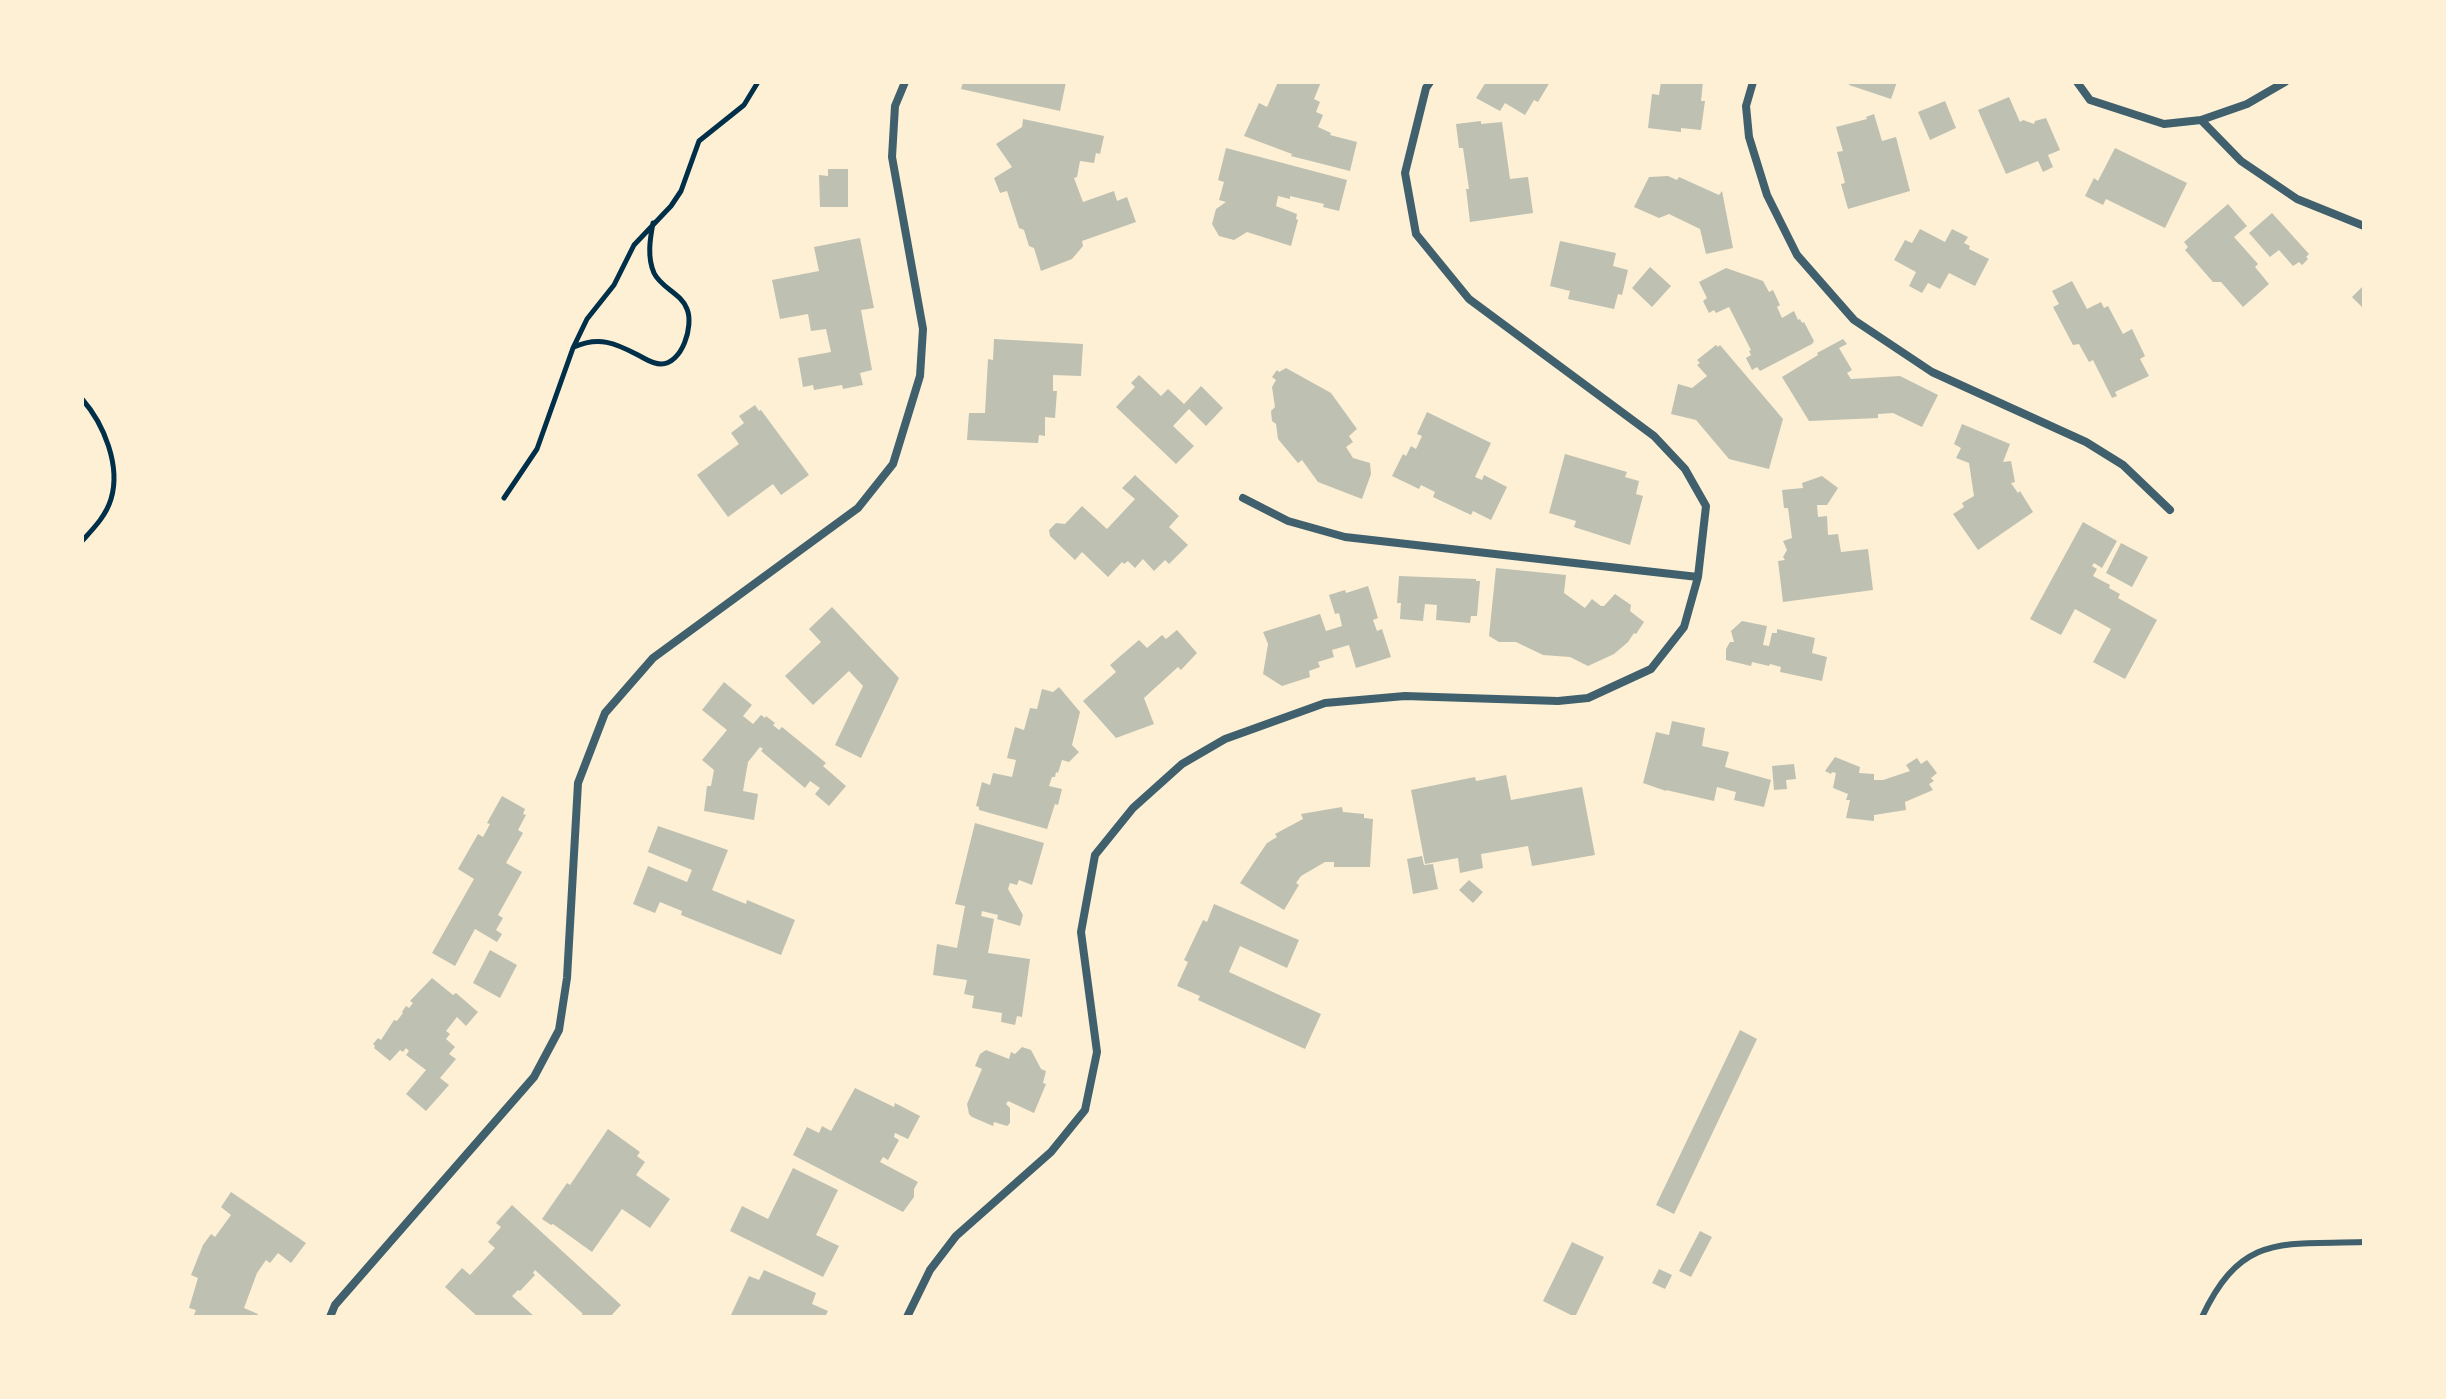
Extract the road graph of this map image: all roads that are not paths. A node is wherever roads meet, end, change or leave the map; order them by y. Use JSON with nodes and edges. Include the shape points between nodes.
{"nodes":[{"id":1,"x":905,"y":82,"type":"edge"},
{"id":2,"x":1430,"y":82,"type":"edge"},
{"id":3,"x":1753,"y":82,"type":"edge"},
{"id":4,"x":2077,"y":82,"type":"edge"},
{"id":5,"x":2285,"y":82,"type":"edge"},
{"id":6,"x":2201,"y":120,"type":"junction"},
{"id":7,"x":2364,"y":226,"type":"edge"},
{"id":8,"x":1243,"y":498,"type":"dead end"},
{"id":9,"x":2170,"y":510,"type":"dead end"},
{"id":10,"x":1698,"y":577,"type":"junction"},
{"id":11,"x":2364,"y":1242,"type":"edge"},
{"id":12,"x":330,"y":1317,"type":"edge"},
{"id":13,"x":907,"y":1317,"type":"edge"},
{"id":14,"x":2202,"y":1317,"type":"edge"}],
"edges":[{"from":1,"to":12,"type":"street","via":[[895,106],[892,157],[923,329],[920,376],[893,464],[858,508],[653,658],[605,713],[578,783],[559,1030],[534,1077]]},
{"from":2,"to":10,"type":"street","via":[[1405,173],[1416,234],[1469,299],[1654,436],[1685,469],[1706,506]]},
{"from":3,"to":9,"type":"street","via":[[1746,106],[1749,137],[1767,195],[1797,255],[1854,320],[1932,372],[2086,442],[2123,465]]},
{"from":4,"to":6,"type":"street","via":[[2090,100],[2164,124]]},
{"from":5,"to":6,"type":"street","via":[[2247,104]]},
{"from":6,"to":7,"type":"street","via":[[2241,161],[2297,199]]},
{"from":8,"to":10,"type":"street","via":[[1288,521],[1345,537]]},
{"from":10,"to":13,"type":"street","via":[[1684,627],[1651,669],[1588,698],[1405,696],[1325,703],[1225,739],[1182,764],[1133,808],[1095,855],[1081,932],[1097,1052],[1085,1110],[1051,1152],[956,1236],[930,1270]]},
{"from":11,"to":14,"type":"lane","via":[[2276,1245],[2249,1255],[2232,1270]]}]}
